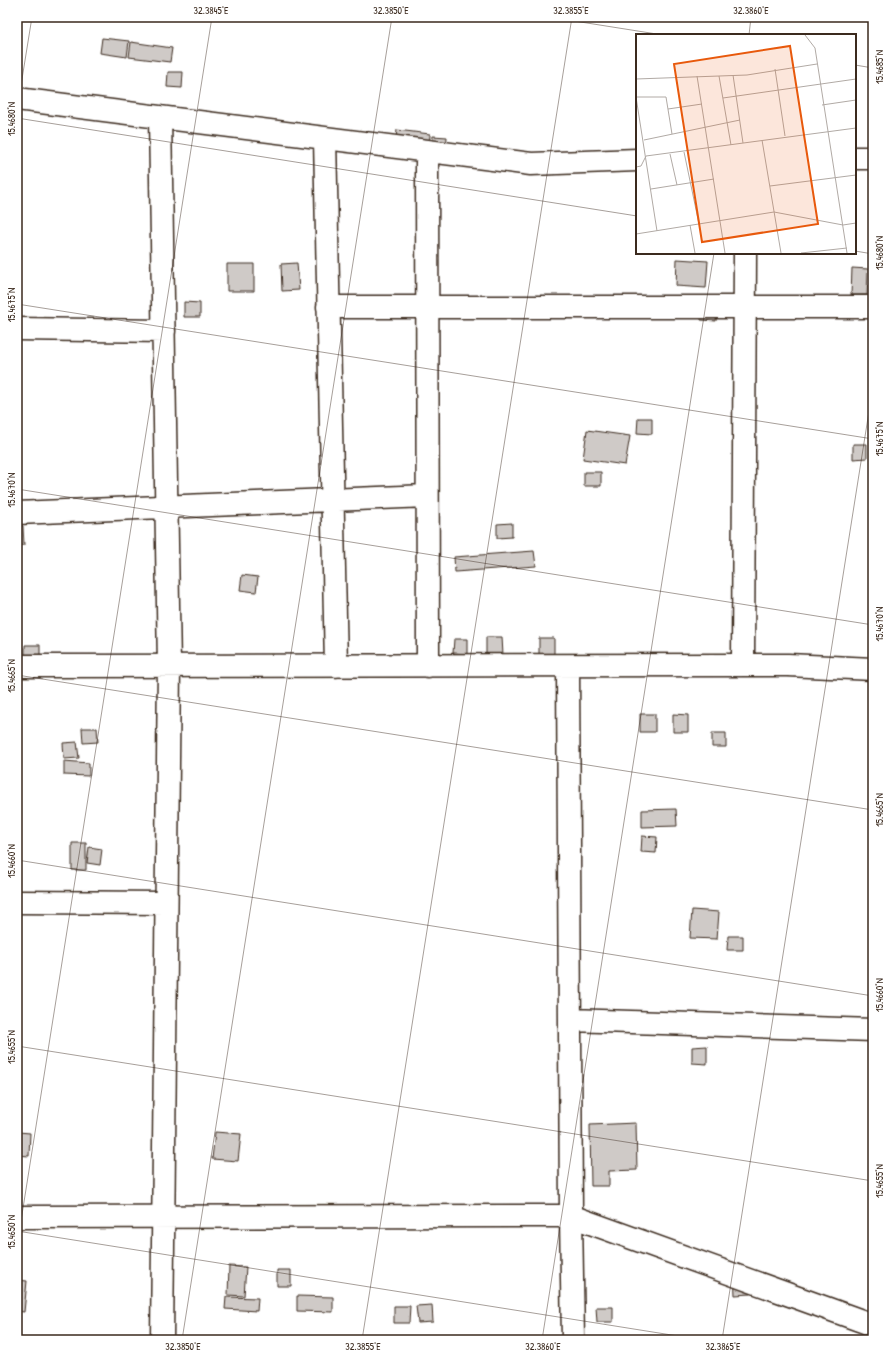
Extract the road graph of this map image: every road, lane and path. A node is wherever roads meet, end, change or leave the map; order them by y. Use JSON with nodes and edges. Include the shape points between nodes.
{"nodes":[{"id":1,"x":17,"y":99,"type":"edge"},
{"id":2,"x":160,"y":117,"type":"junction"},
{"id":3,"x":325,"y":138,"type":"junction"},
{"id":4,"x":427,"y":151,"type":"junction"},
{"id":5,"x":856,"y":158,"type":"edge"},
{"id":6,"x":873,"y":158,"type":"edge"},
{"id":7,"x":636,"y":160,"type":"edge"},
{"id":8,"x":746,"y":254,"type":"edge"},
{"id":9,"x":328,"y":307,"type":"junction"},
{"id":10,"x":427,"y":307,"type":"junction"},
{"id":11,"x":745,"y":307,"type":"junction"},
{"id":12,"x":873,"y":307,"type":"edge"},
{"id":13,"x":17,"y":329,"type":"edge"},
{"id":14,"x":164,"y":331,"type":"junction"},
{"id":15,"x":427,"y":496,"type":"junction"},
{"id":16,"x":333,"y":500,"type":"junction"},
{"id":17,"x":166,"y":507,"type":"junction"},
{"id":18,"x":17,"y":513,"type":"edge"},
{"id":19,"x":743,"y":665,"type":"junction"},
{"id":20,"x":17,"y":666,"type":"edge"},
{"id":21,"x":169,"y":666,"type":"junction"},
{"id":22,"x":336,"y":666,"type":"junction"},
{"id":23,"x":428,"y":666,"type":"junction"},
{"id":24,"x":568,"y":666,"type":"junction"},
{"id":25,"x":873,"y":668,"type":"edge"},
{"id":26,"x":17,"y":902,"type":"edge"},
{"id":27,"x":166,"y":903,"type":"junction"},
{"id":28,"x":570,"y":1020,"type":"junction"},
{"id":29,"x":873,"y":1030,"type":"edge"},
{"id":30,"x":571,"y":1216,"type":"junction"},
{"id":31,"x":17,"y":1217,"type":"edge"},
{"id":32,"x":163,"y":1217,"type":"junction"},
{"id":33,"x":873,"y":1326,"type":"edge"},
{"id":34,"x":162,"y":1340,"type":"edge"},
{"id":35,"x":573,"y":1340,"type":"edge"}],
"edges":[{"from":1,"to":2,"type":"street"},
{"from":2,"to":3,"type":"street"},
{"from":2,"to":14,"type":"street"},
{"from":3,"to":4,"type":"street"},
{"from":3,"to":9,"type":"street"},
{"from":4,"to":7,"type":"street","via":[[531,164]]},
{"from":4,"to":10,"type":"street"},
{"from":5,"to":6,"type":"street"},
{"from":8,"to":11,"type":"street"},
{"from":9,"to":10,"type":"street"},
{"from":9,"to":16,"type":"street"},
{"from":10,"to":11,"type":"street"},
{"from":10,"to":15,"type":"street"},
{"from":11,"to":12,"type":"street"},
{"from":11,"to":19,"type":"street"},
{"from":13,"to":14,"type":"street"},
{"from":14,"to":17,"type":"street"},
{"from":15,"to":16,"type":"street"},
{"from":15,"to":23,"type":"street"},
{"from":16,"to":17,"type":"street"},
{"from":16,"to":22,"type":"street"},
{"from":17,"to":18,"type":"street"},
{"from":17,"to":21,"type":"street"},
{"from":19,"to":24,"type":"street"},
{"from":19,"to":25,"type":"street"},
{"from":20,"to":21,"type":"street"},
{"from":21,"to":22,"type":"street"},
{"from":21,"to":27,"type":"street"},
{"from":22,"to":23,"type":"street"},
{"from":23,"to":24,"type":"street"},
{"from":24,"to":28,"type":"street"},
{"from":26,"to":27,"type":"street"},
{"from":27,"to":32,"type":"street"},
{"from":28,"to":29,"type":"street"},
{"from":28,"to":30,"type":"street"},
{"from":30,"to":32,"type":"street"},
{"from":30,"to":33,"type":"street"},
{"from":30,"to":35,"type":"street"},
{"from":31,"to":32,"type":"street"},
{"from":32,"to":34,"type":"street"}]}
